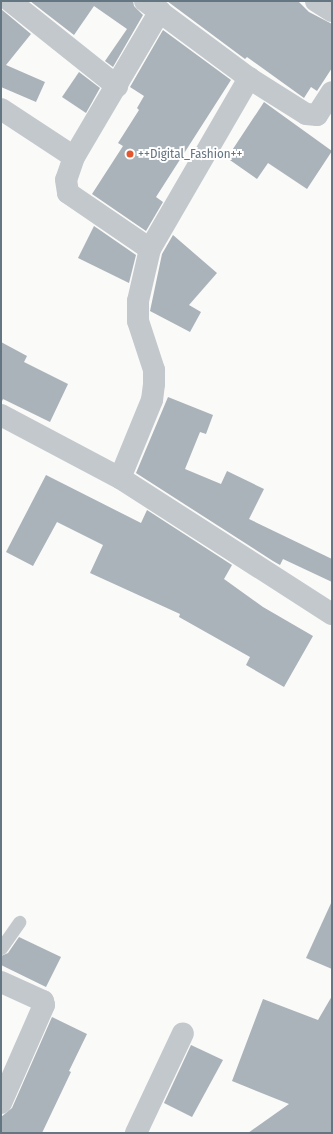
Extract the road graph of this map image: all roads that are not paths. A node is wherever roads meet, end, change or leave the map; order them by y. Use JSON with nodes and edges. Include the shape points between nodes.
{"nodes":[{"id":1,"x":10,"y":1,"type":"edge"},
{"id":2,"x":316,"y":1,"type":"edge"},
{"id":3,"x":152,"y":6,"type":"edge"},
{"id":4,"x":332,"y":11,"type":"edge"},
{"id":5,"x":249,"y":78,"type":"junction"},
{"id":6,"x":117,"y":86,"type":"junction"},
{"id":7,"x":332,"y":92,"type":"edge"},
{"id":8,"x":1,"y":109,"type":"edge"},
{"id":9,"x":74,"y":157,"type":"junction"},
{"id":10,"x":150,"y":249,"type":"junction"},
{"id":11,"x":1,"y":415,"type":"edge"},
{"id":12,"x":120,"y":478,"type":"junction"},
{"id":13,"x":332,"y":614,"type":"edge"},
{"id":14,"x":19,"y":922,"type":"dead end"},
{"id":15,"x":1,"y":948,"type":"edge"},
{"id":16,"x":1,"y":982,"type":"edge"},
{"id":17,"x":183,"y":1033,"type":"dead end"},
{"id":18,"x":1,"y":1103,"type":"edge"},
{"id":19,"x":136,"y":1133,"type":"edge"}],
"edges":[{"from":1,"to":6,"type":"street"},
{"from":2,"to":4,"type":"street"},
{"from":3,"to":5,"type":"street"},
{"from":3,"to":6,"type":"street"},
{"from":5,"to":7,"type":"street","via":[[306,114],[317,115]]},
{"from":5,"to":10,"type":"street"},
{"from":6,"to":9,"type":"street"},
{"from":8,"to":9,"type":"street"},
{"from":9,"to":10,"type":"street","via":[[66,180],[68,192]]},
{"from":10,"to":12,"type":"street","via":[[138,301],[138,321],[154,370],[153,395]]},
{"from":11,"to":12,"type":"street"},
{"from":12,"to":13,"type":"street"},
{"from":14,"to":15,"type":"lane"},
{"from":16,"to":18,"type":"street","via":[[43,1001],[44,1005]]},
{"from":17,"to":19,"type":"street"}]}
